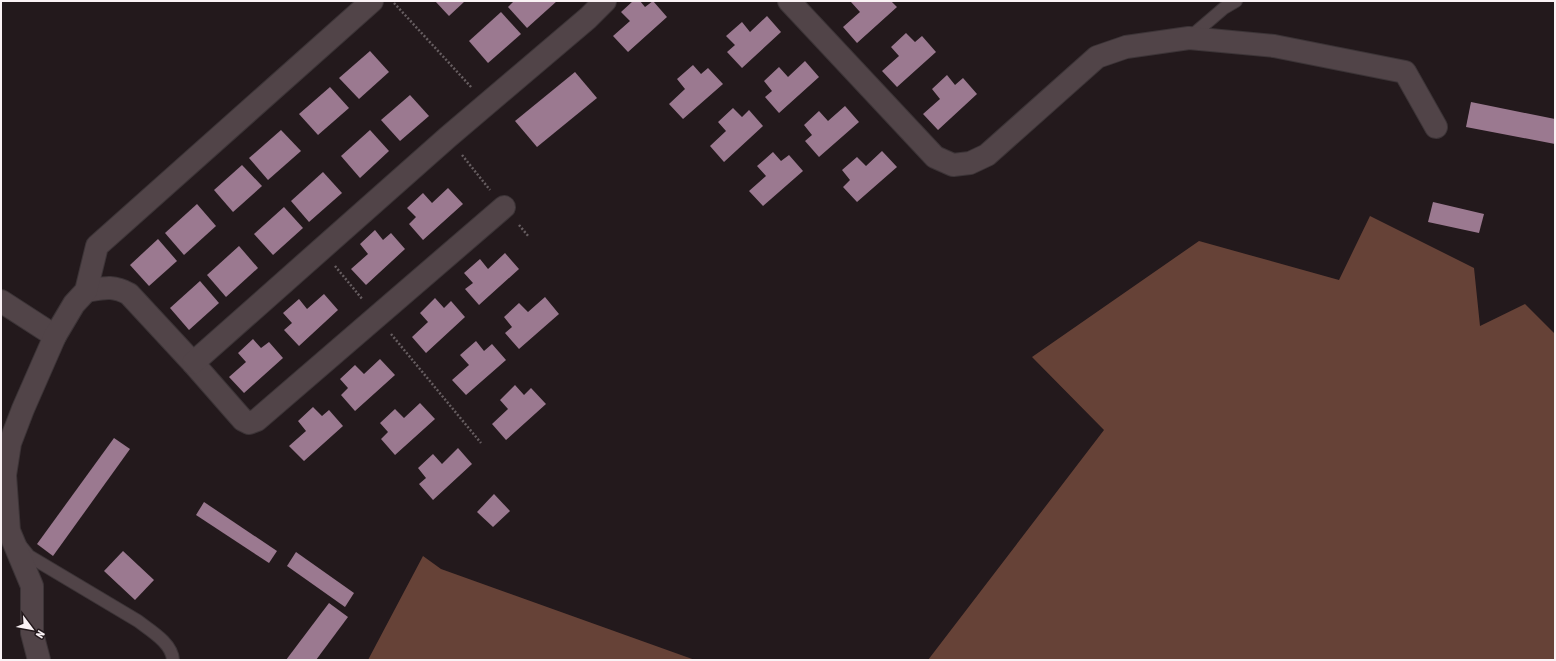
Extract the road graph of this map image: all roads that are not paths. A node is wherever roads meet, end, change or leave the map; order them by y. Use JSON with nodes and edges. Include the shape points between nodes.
{"nodes":[{"id":1,"x":372,"y":1,"type":"edge"},
{"id":2,"x":605,"y":1,"type":"edge"},
{"id":3,"x":790,"y":1,"type":"edge"},
{"id":4,"x":1236,"y":1,"type":"edge"},
{"id":5,"x":1189,"y":38,"type":"junction"},
{"id":6,"x":1436,"y":127,"type":"dead end"},
{"id":7,"x":504,"y":207,"type":"road end"},
{"id":8,"x":86,"y":291,"type":"junction"},
{"id":9,"x":1,"y":301,"type":"edge"},
{"id":10,"x":55,"y":336,"type":"junction"},
{"id":11,"x":193,"y":363,"type":"junction"},
{"id":12,"x":9,"y":531,"type":"junction"},
{"id":13,"x":39,"y":660,"type":"edge"},
{"id":14,"x":174,"y":660,"type":"edge"}],
"edges":[{"from":1,"to":8,"type":"street","via":[[97,246]]},
{"from":2,"to":11,"type":"street"},
{"from":3,"to":5,"type":"street","via":[[935,157],[953,165],[970,163],[987,155],[1097,57],[1126,47]]},
{"from":4,"to":5,"type":"lane"},
{"from":5,"to":6,"type":"street","via":[[1274,46],[1405,72]]},
{"from":7,"to":11,"type":"street","via":[[257,420],[249,423],[243,420]]},
{"from":8,"to":10,"type":"street","via":[[74,304]]},
{"from":8,"to":11,"type":"street","via":[[107,288],[119,289],[129,294]]},
{"from":9,"to":10,"type":"street"},
{"from":10,"to":12,"type":"street","via":[[10,443],[5,475]]},
{"from":12,"to":13,"type":"street","via":[[32,586],[32,633]]},
{"from":12,"to":14,"type":"lane","via":[[29,556],[153,632],[166,644]]}]}
